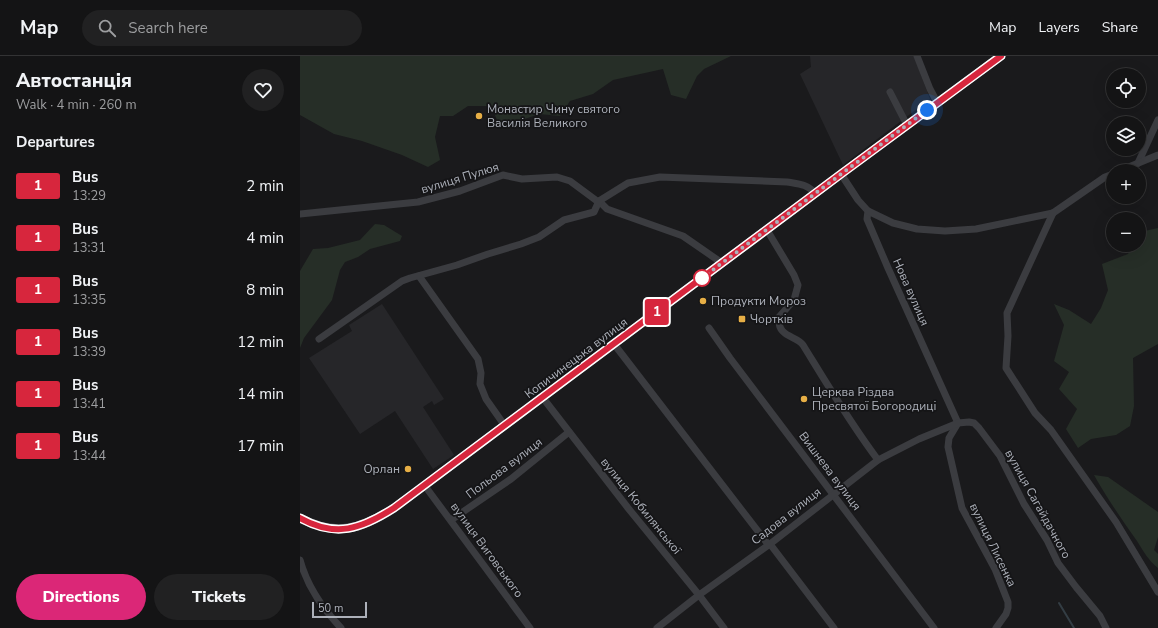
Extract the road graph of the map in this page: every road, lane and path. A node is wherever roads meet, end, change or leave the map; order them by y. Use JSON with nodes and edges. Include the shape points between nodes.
{"nodes":[{"id":1,"x":917,"y":56,"type":"edge"},
{"id":2,"x":1001,"y":56,"type":"edge"},
{"id":3,"x":890,"y":92,"type":"dead end"},
{"id":4,"x":937,"y":102,"type":"junction"},
{"id":5,"x":1158,"y":120,"type":"edge"},
{"id":6,"x":907,"y":125,"type":"junction"},
{"id":7,"x":1158,"y":155,"type":"edge"},
{"id":8,"x":1138,"y":163,"type":"joint"},
{"id":9,"x":841,"y":174,"type":"junction"},
{"id":10,"x":1106,"y":177,"type":"edge"},
{"id":11,"x":815,"y":193,"type":"junction"},
{"id":12,"x":599,"y":201,"type":"junction"},
{"id":13,"x":868,"y":211,"type":"junction"},
{"id":14,"x":1053,"y":213,"type":"junction"},
{"id":15,"x":300,"y":214,"type":"edge"},
{"id":16,"x":767,"y":230,"type":"junction"},
{"id":17,"x":722,"y":263,"type":"junction"},
{"id":18,"x":420,"y":276,"type":"junction"},
{"id":19,"x":709,"y":328,"type":"dead end"},
{"id":20,"x":319,"y":339,"type":"dead end"},
{"id":21,"x":614,"y":344,"type":"junction"},
{"id":22,"x":543,"y":398,"type":"junction"},
{"id":23,"x":958,"y":423,"type":"junction"},
{"id":24,"x":504,"y":426,"type":"junction"},
{"id":25,"x":569,"y":432,"type":"junction"},
{"id":26,"x":878,"y":460,"type":"junction"},
{"id":27,"x":425,"y":486,"type":"junction"},
{"id":28,"x":834,"y":494,"type":"junction"},
{"id":29,"x":300,"y":518,"type":"edge"},
{"id":30,"x":451,"y":520,"type":"junction"},
{"id":31,"x":770,"y":544,"type":"junction"},
{"id":32,"x":300,"y":560,"type":"edge"},
{"id":33,"x":1158,"y":592,"type":"edge"},
{"id":34,"x":699,"y":595,"type":"junction"},
{"id":35,"x":341,"y":628,"type":"edge"},
{"id":36,"x":530,"y":628,"type":"edge"},
{"id":37,"x":657,"y":628,"type":"edge"},
{"id":38,"x":724,"y":628,"type":"edge"},
{"id":39,"x":834,"y":628,"type":"edge"},
{"id":40,"x":934,"y":628,"type":"edge"},
{"id":41,"x":996,"y":628,"type":"edge"},
{"id":42,"x":1106,"y":628,"type":"edge"}],
"edges":[{"from":1,"to":4,"type":"street"},
{"from":2,"to":4,"type":"main road","name":"Копичинецька вулиця"},
{"from":3,"to":6,"type":"street"},
{"from":4,"to":6,"type":"main road","name":"Копичинецька вулиця"},
{"from":5,"to":8,"type":"street"},
{"from":6,"to":9,"type":"main road","name":"Копичинецька вулиця"},
{"from":7,"to":8,"type":"street"},
{"from":9,"to":11,"type":"main road","name":"Копичинецька вулиця"},
{"from":9,"to":13,"type":"street","name":"Нова вулиця"},
{"from":10,"to":14,"type":"street"},
{"from":11,"to":12,"type":"street","via":[[809,187],[787,182],[660,177],[628,182]]},
{"from":11,"to":16,"type":"main road","name":"Копичинецька вулиця"},
{"from":12,"to":15,"type":"street","name":"вулиця Пулюя","via":[[570,181],[557,177],[522,178],[503,175],[460,191],[418,202]]},
{"from":12,"to":17,"type":"street","name":"вулиця Пулюя","via":[[607,209],[683,236]]},
{"from":12,"to":18,"type":"street","via":[[594,212],[564,220],[539,237]]},
{"from":13,"to":14,"type":"street","via":[[902,226],[937,231],[976,229]]},
{"from":13,"to":23,"type":"street","name":"Нова вулиця","via":[[867,219]]},
{"from":14,"to":33,"type":"street","via":[[1007,313],[1006,368],[1035,413],[1051,430],[1116,522]]},
{"from":16,"to":17,"type":"main road","name":"Копичинецька вулиця"},
{"from":16,"to":26,"type":"street","via":[[798,285],[794,300],[779,317],[780,327],[786,334],[801,342]]},
{"from":17,"to":21,"type":"main road","name":"Копичинецька вулиця"},
{"from":18,"to":20,"type":"street","via":[[402,281]]},
{"from":18,"to":24,"type":"street","via":[[478,359],[480,384],[486,399]]},
{"from":19,"to":28,"type":"street","name":"Вишнева вулиця"},
{"from":21,"to":22,"type":"main road","name":"Копичинецька вулиця"},
{"from":21,"to":31,"type":"street","via":[[762,537]]},
{"from":22,"to":24,"type":"main road","name":"Копичинецька вулиця"},
{"from":22,"to":25,"type":"street","name":"вулиця Кобилянської"},
{"from":23,"to":26,"type":"street","name":"Садова вулиця"},
{"from":23,"to":41,"type":"street","name":"вулиця Лисенка","via":[[948,447],[962,508],[995,569],[1008,602],[1006,614]]},
{"from":23,"to":42,"type":"street","name":"вулиця Сагайдачного","via":[[974,423],[990,443],[1002,460],[1058,563],[1100,616]]},
{"from":24,"to":27,"type":"main road","name":"Копичинецька вулиця"},
{"from":25,"to":30,"type":"street","name":"Польова вулиця","via":[[511,479]]},
{"from":25,"to":34,"type":"street","name":"вулиця Кобилянської"},
{"from":26,"to":28,"type":"street","name":"Садова вулиця"},
{"from":27,"to":29,"type":"main road","name":"Копичинецька вулиця","via":[[376,520],[356,527],[324,528]]},
{"from":27,"to":30,"type":"street","name":"вулиця Виговського"},
{"from":28,"to":31,"type":"street","name":"Садова вулиця"},
{"from":28,"to":40,"type":"street","name":"Вишнева вулиця"},
{"from":30,"to":36,"type":"street","name":"вулиця Виговського"},
{"from":31,"to":34,"type":"street","name":"Садова вулиця"},
{"from":31,"to":39,"type":"street"},
{"from":32,"to":35,"type":"street","via":[[315,593]]},
{"from":34,"to":37,"type":"street","name":"Садова вулиця"},
{"from":34,"to":38,"type":"street","name":"вулиця Кобилянської"}]}
